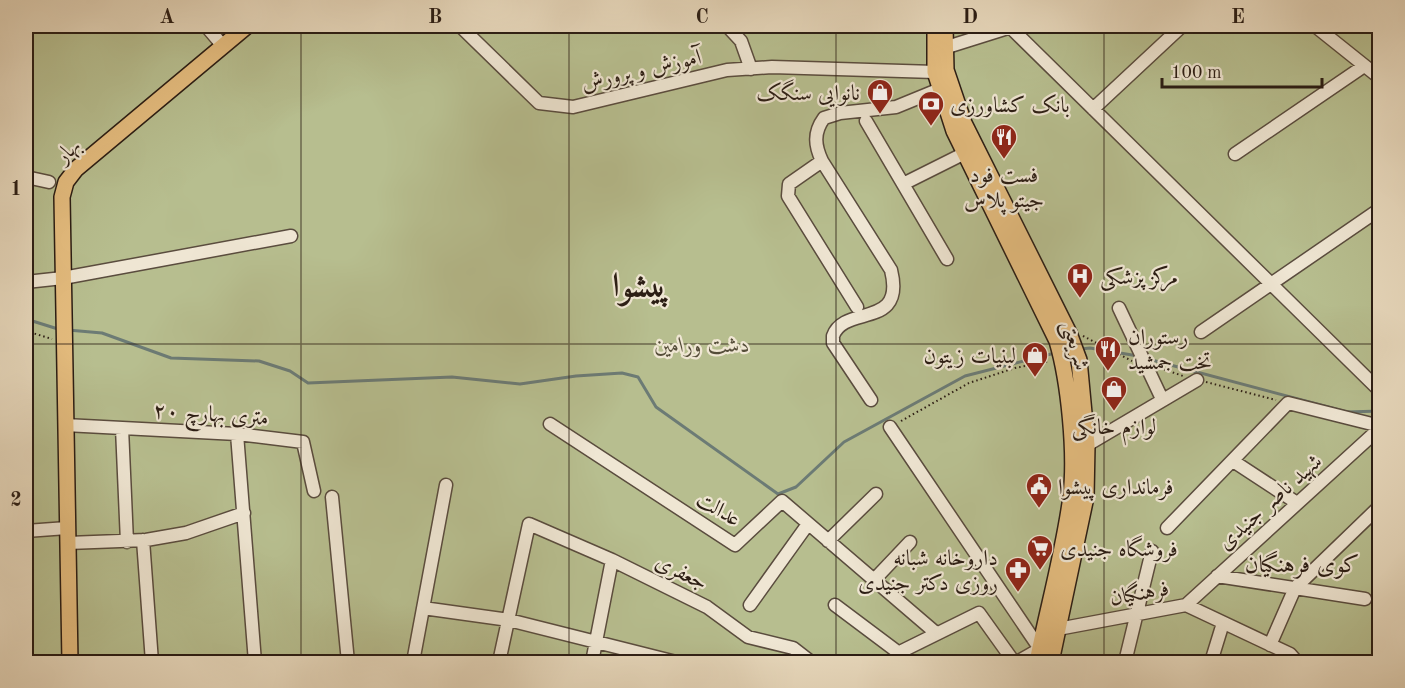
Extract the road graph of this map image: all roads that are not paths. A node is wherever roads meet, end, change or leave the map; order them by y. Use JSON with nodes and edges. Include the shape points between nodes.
{"nodes":[{"id":1,"x":206,"y":26,"type":"edge"},
{"id":2,"x":247,"y":26,"type":"edge"},
{"id":3,"x":460,"y":26,"type":"edge"},
{"id":4,"x":727,"y":26,"type":"edge"},
{"id":5,"x":936,"y":26,"type":"edge"},
{"id":6,"x":945,"y":26,"type":"edge"},
{"id":7,"x":1012,"y":26,"type":"edge"},
{"id":8,"x":1182,"y":26,"type":"edge"},
{"id":9,"x":1321,"y":27,"type":"edge"},
{"id":10,"x":223,"y":46,"type":"junction"},
{"id":11,"x":944,"y":48,"type":"junction"},
{"id":12,"x":1364,"y":66,"type":"junction"},
{"id":13,"x":751,"y":69,"type":"junction"},
{"id":14,"x":934,"y":72,"type":"junction"},
{"id":15,"x":1380,"y":78,"type":"edge"},
{"id":16,"x":940,"y":89,"type":"junction"},
{"id":17,"x":1093,"y":109,"type":"junction"},
{"id":18,"x":866,"y":121,"type":"dead end"},
{"id":19,"x":964,"y":153,"type":"junction"},
{"id":20,"x":1235,"y":154,"type":"dead end"},
{"id":21,"x":822,"y":161,"type":"junction"},
{"id":22,"x":26,"y":177,"type":"edge"},
{"id":23,"x":49,"y":182,"type":"dead end"},
{"id":24,"x":903,"y":184,"type":"junction"},
{"id":25,"x":1380,"y":209,"type":"edge"},
{"id":26,"x":291,"y":236,"type":"dead end"},
{"id":27,"x":947,"y":259,"type":"dead end"},
{"id":28,"x":63,"y":278,"type":"junction"},
{"id":29,"x":26,"y":282,"type":"edge"},
{"id":30,"x":1270,"y":284,"type":"junction"},
{"id":31,"x":857,"y":307,"type":"dead end"},
{"id":32,"x":1119,"y":308,"type":"dead end"},
{"id":33,"x":1202,"y":332,"type":"dead end"},
{"id":34,"x":1197,"y":380,"type":"road end"},
{"id":35,"x":1380,"y":391,"type":"edge"},
{"id":36,"x":1162,"y":399,"type":"junction"},
{"id":37,"x":871,"y":400,"type":"dead end"},
{"id":38,"x":550,"y":424,"type":"dead end"},
{"id":39,"x":65,"y":425,"type":"junction"},
{"id":40,"x":890,"y":427,"type":"road end"},
{"id":41,"x":1380,"y":427,"type":"edge"},
{"id":42,"x":122,"y":428,"type":"junction"},
{"id":43,"x":237,"y":434,"type":"junction"},
{"id":44,"x":1087,"y":445,"type":"junction"},
{"id":45,"x":1233,"y":461,"type":"junction"},
{"id":46,"x":446,"y":485,"type":"dead end"},
{"id":47,"x":314,"y":492,"type":"dead end"},
{"id":48,"x":876,"y":494,"type":"dead end"},
{"id":49,"x":332,"y":496,"type":"dead end"},
{"id":50,"x":1298,"y":503,"type":"junction"},
{"id":51,"x":1380,"y":506,"type":"edge"},
{"id":52,"x":244,"y":513,"type":"junction"},
{"id":53,"x":808,"y":524,"type":"junction"},
{"id":54,"x":1167,"y":528,"type":"dead end"},
{"id":55,"x":26,"y":531,"type":"edge"},
{"id":56,"x":68,"y":536,"type":"junction"},
{"id":57,"x":143,"y":540,"type":"junction"},
{"id":58,"x":828,"y":541,"type":"junction"},
{"id":59,"x":127,"y":542,"type":"junction"},
{"id":60,"x":910,"y":542,"type":"dead end"},
{"id":61,"x":1152,"y":551,"type":"dead end"},
{"id":62,"x":612,"y":560,"type":"junction"},
{"id":63,"x":1217,"y":576,"type":"junction"},
{"id":64,"x":874,"y":580,"type":"junction"},
{"id":65,"x":1295,"y":588,"type":"junction"},
{"id":66,"x":1365,"y":599,"type":"dead end"},
{"id":67,"x":750,"y":605,"type":"dead end"},
{"id":68,"x":835,"y":605,"type":"dead end"},
{"id":69,"x":1186,"y":605,"type":"junction"},
{"id":70,"x":423,"y":608,"type":"junction"},
{"id":71,"x":1137,"y":614,"type":"junction"},
{"id":72,"x":509,"y":620,"type":"junction"},
{"id":73,"x":1223,"y":623,"type":"junction"},
{"id":74,"x":1058,"y":629,"type":"junction"},
{"id":75,"x":936,"y":633,"type":"junction"},
{"id":76,"x":596,"y":641,"type":"junction"},
{"id":77,"x":1269,"y":645,"type":"junction"},
{"id":78,"x":900,"y":652,"type":"junction"},
{"id":79,"x":1038,"y":656,"type":"edge"},
{"id":80,"x":1291,"y":660,"type":"edge"},
{"id":81,"x":70,"y":663,"type":"edge"},
{"id":82,"x":152,"y":663,"type":"edge"},
{"id":83,"x":255,"y":663,"type":"edge"},
{"id":84,"x":348,"y":663,"type":"edge"},
{"id":85,"x":413,"y":663,"type":"edge"},
{"id":86,"x":499,"y":663,"type":"edge"},
{"id":87,"x":592,"y":663,"type":"edge"},
{"id":88,"x":676,"y":663,"type":"edge"},
{"id":89,"x":811,"y":663,"type":"edge"},
{"id":90,"x":911,"y":663,"type":"edge"},
{"id":91,"x":1016,"y":663,"type":"edge"},
{"id":92,"x":1051,"y":663,"type":"edge"},
{"id":93,"x":1125,"y":663,"type":"edge"},
{"id":94,"x":1211,"y":663,"type":"edge"}],
"edges":[{"from":1,"to":10,"type":"street"},
{"from":2,"to":10,"type":"main road","name":"بهار"},
{"from":3,"to":13,"type":"street","name":"آموزش و پرورش","via":[[538,102],[573,107],[727,70]]},
{"from":4,"to":13,"type":"street","via":[[741,41]]},
{"from":5,"to":14,"type":"main road","name":"شریعتی"},
{"from":6,"to":11,"type":"main road","name":"شریعتی"},
{"from":7,"to":11,"type":"street"},
{"from":7,"to":17,"type":"street"},
{"from":8,"to":17,"type":"street"},
{"from":9,"to":12,"type":"street"},
{"from":10,"to":28,"type":"main road","name":"بهار","via":[[66,182],[62,197]]},
{"from":11,"to":44,"type":"main road","name":"شریعتی","via":[[946,70],[964,123],[1074,347]]},
{"from":12,"to":15,"type":"street"},
{"from":12,"to":20,"type":"street"},
{"from":13,"to":14,"type":"street","name":"آموزش و پرورش"},
{"from":14,"to":16,"type":"main road","name":"شریعتی"},
{"from":16,"to":19,"type":"main road","name":"شریعتی"},
{"from":16,"to":21,"type":"street","via":[[896,107],[824,118],[816,138]]},
{"from":17,"to":30,"type":"street"},
{"from":18,"to":24,"type":"street"},
{"from":19,"to":24,"type":"street"},
{"from":19,"to":79,"type":"main road","name":"شریعتی","via":[[1057,341],[1065,372],[1071,495]]},
{"from":21,"to":31,"type":"street","via":[[789,184],[788,196]]},
{"from":21,"to":37,"type":"street","via":[[891,270],[895,283],[890,300],[881,309],[845,321],[833,336],[833,343]]},
{"from":22,"to":23,"type":"street"},
{"from":24,"to":27,"type":"street"},
{"from":25,"to":30,"type":"street"},
{"from":26,"to":28,"type":"street"},
{"from":28,"to":29,"type":"street"},
{"from":28,"to":39,"type":"main road","name":"بهار"},
{"from":30,"to":33,"type":"street"},
{"from":30,"to":35,"type":"street"},
{"from":32,"to":36,"type":"street"},
{"from":34,"to":36,"type":"street"},
{"from":36,"to":44,"type":"street"},
{"from":38,"to":53,"type":"street","name":"عدالت","via":[[735,545],[782,501]]},
{"from":39,"to":42,"type":"street","name":"۲۰ متری بهارچ"},
{"from":39,"to":56,"type":"main road","name":"بهار"},
{"from":40,"to":79,"type":"street","via":[[1026,630]]},
{"from":41,"to":45,"type":"street","via":[[1288,403]]},
{"from":41,"to":50,"type":"street","name":"شهيد ناصر جنیدی"},
{"from":42,"to":43,"type":"street","name":"۲۰ متری بهارچ"},
{"from":42,"to":59,"type":"street"},
{"from":43,"to":47,"type":"street","name":"۲۰ متری بهارچ","via":[[303,442]]},
{"from":43,"to":52,"type":"street"},
{"from":44,"to":74,"type":"main road","name":"شریعتی","via":[[1086,497]]},
{"from":45,"to":50,"type":"street"},
{"from":45,"to":54,"type":"street"},
{"from":46,"to":70,"type":"street"},
{"from":48,"to":58,"type":"street"},
{"from":49,"to":84,"type":"street"},
{"from":50,"to":63,"type":"street","name":"شهيد ناصر جنیدی"},
{"from":51,"to":65,"type":"street"},
{"from":52,"to":57,"type":"street","via":[[186,533]]},
{"from":52,"to":83,"type":"street"},
{"from":53,"to":58,"type":"street","name":"عدالت"},
{"from":53,"to":67,"type":"street"},
{"from":55,"to":56,"type":"street"},
{"from":56,"to":59,"type":"street"},
{"from":56,"to":81,"type":"main road","name":"بهار"},
{"from":57,"to":59,"type":"street"},
{"from":57,"to":82,"type":"street"},
{"from":58,"to":64,"type":"street","name":"عدالت"},
{"from":60,"to":64,"type":"street"},
{"from":61,"to":71,"type":"street"},
{"from":62,"to":72,"type":"street","name":"جعفری","via":[[529,524]]},
{"from":62,"to":76,"type":"street"},
{"from":62,"to":89,"type":"street","name":"جعفری","via":[[707,607],[748,637],[794,648]]},
{"from":63,"to":65,"type":"street"},
{"from":63,"to":69,"type":"street","name":"شهيد ناصر جنیدی"},
{"from":64,"to":75,"type":"street","name":"عدالت"},
{"from":65,"to":66,"type":"street"},
{"from":65,"to":77,"type":"street"},
{"from":68,"to":78,"type":"street"},
{"from":69,"to":71,"type":"street","name":"فرهنگیان"},
{"from":69,"to":73,"type":"street","name":"فرهنگیان"},
{"from":70,"to":72,"type":"street"},
{"from":70,"to":85,"type":"street"},
{"from":71,"to":74,"type":"street","name":"فرهنگیان"},
{"from":71,"to":93,"type":"street"},
{"from":72,"to":76,"type":"street"},
{"from":72,"to":86,"type":"street"},
{"from":73,"to":77,"type":"street","name":"فرهنگیان"},
{"from":73,"to":94,"type":"street"},
{"from":74,"to":92,"type":"main road","name":"شریعتی"},
{"from":75,"to":78,"type":"street"},
{"from":75,"to":91,"type":"street","via":[[979,613]]},
{"from":76,"to":87,"type":"street"},
{"from":76,"to":88,"type":"street"},
{"from":77,"to":80,"type":"street","name":"فرهنگیان"},
{"from":78,"to":90,"type":"street"},
{"from":79,"to":91,"type":"street"}]}
